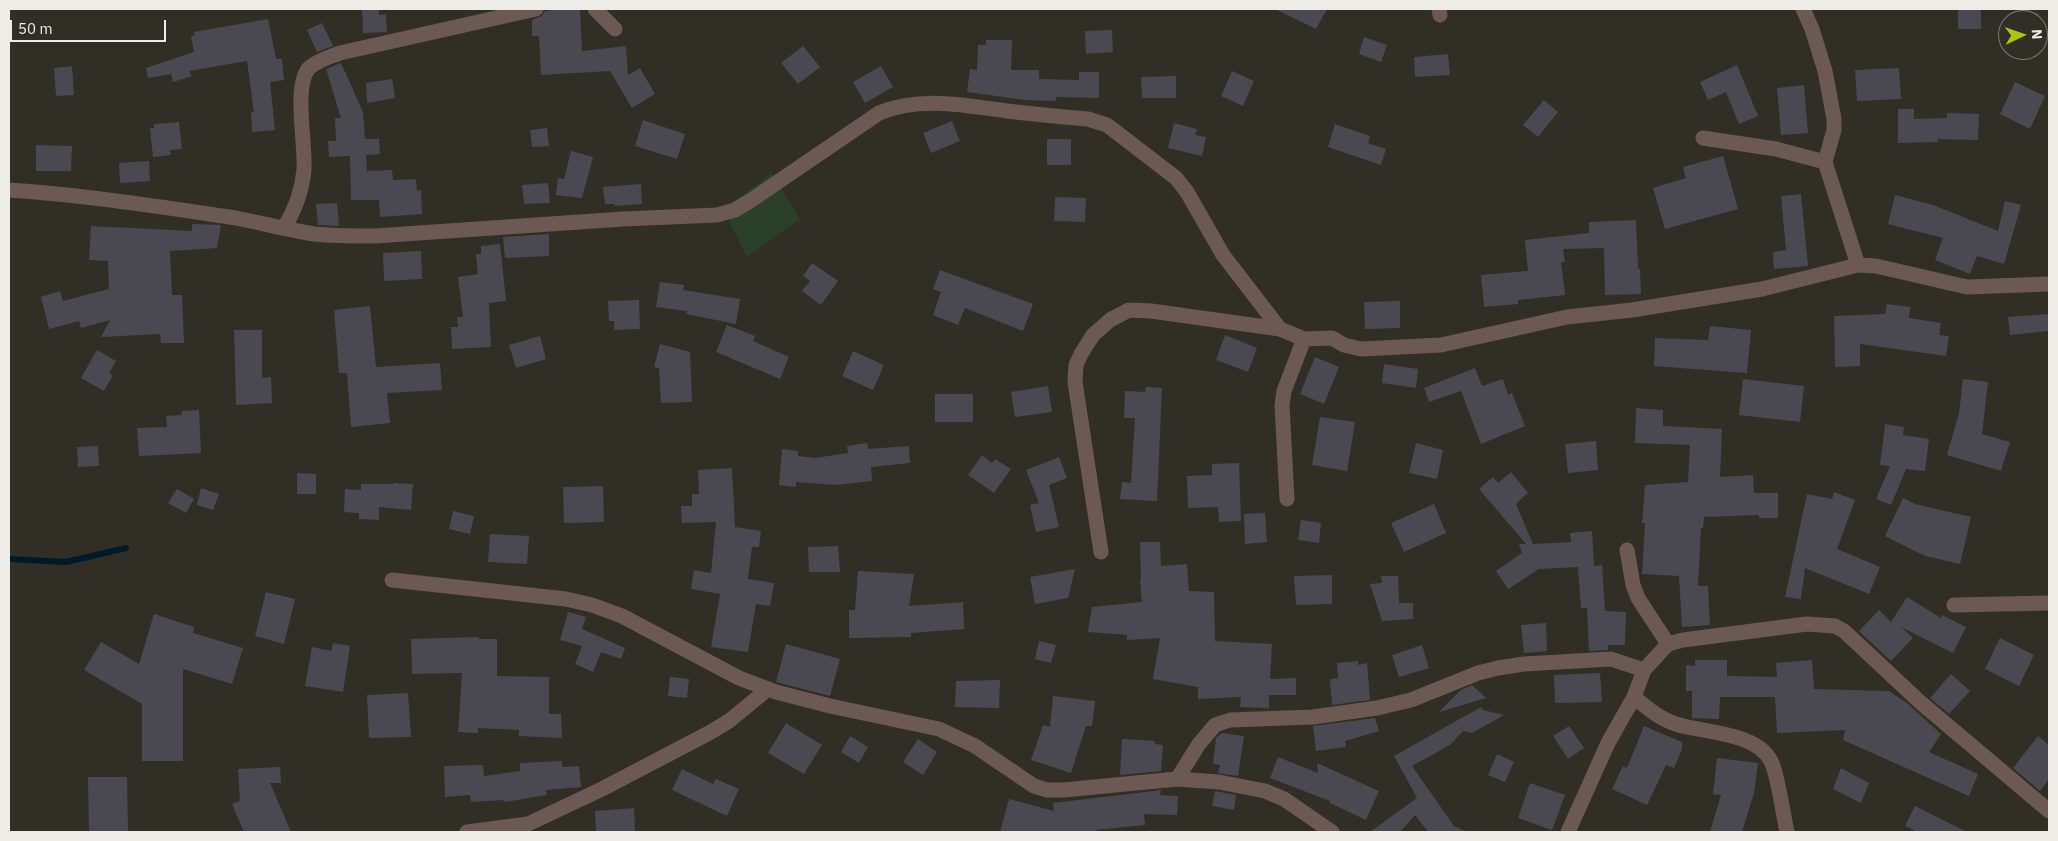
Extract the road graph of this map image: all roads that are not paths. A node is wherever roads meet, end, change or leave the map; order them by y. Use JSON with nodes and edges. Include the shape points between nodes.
{"nodes":[{"id":1,"x":536,"y":9,"type":"edge"},
{"id":2,"x":595,"y":9,"type":"edge"},
{"id":3,"x":1804,"y":9,"type":"edge"},
{"id":4,"x":615,"y":29,"type":"dead end"},
{"id":5,"x":1703,"y":138,"type":"dead end"},
{"id":6,"x":1825,"y":162,"type":"junction"},
{"id":7,"x":9,"y":190,"type":"edge"},
{"id":8,"x":284,"y":228,"type":"junction"},
{"id":9,"x":1858,"y":265,"type":"junction"},
{"id":10,"x":2049,"y":284,"type":"edge"},
{"id":11,"x":1280,"y":329,"type":"junction"},
{"id":12,"x":1304,"y":339,"type":"junction"},
{"id":13,"x":1287,"y":499,"type":"dead end"},
{"id":14,"x":1626,"y":550,"type":"dead end"},
{"id":15,"x":1101,"y":552,"type":"dead end"},
{"id":16,"x":392,"y":580,"type":"dead end"},
{"id":17,"x":2049,"y":603,"type":"edge"},
{"id":18,"x":1954,"y":605,"type":"dead end"},
{"id":19,"x":1668,"y":644,"type":"junction"},
{"id":20,"x":1644,"y":670,"type":"junction"},
{"id":21,"x":768,"y":689,"type":"junction"},
{"id":22,"x":1634,"y":697,"type":"junction"},
{"id":23,"x":1177,"y":780,"type":"junction"},
{"id":24,"x":2049,"y":812,"type":"edge"},
{"id":25,"x":468,"y":832,"type":"edge"},
{"id":26,"x":1332,"y":832,"type":"edge"},
{"id":27,"x":1568,"y":832,"type":"edge"},
{"id":28,"x":1787,"y":832,"type":"edge"}],
"edges":[{"from":1,"to":8,"type":"street","via":[[340,53],[320,60],[309,69],[302,81],[304,170],[299,196]]},
{"from":2,"to":4,"type":"street"},
{"from":3,"to":6,"type":"street","via":[[1825,71],[1834,119]]},
{"from":5,"to":6,"type":"street","via":[[1776,149]]},
{"from":6,"to":9,"type":"street"},
{"from":7,"to":8,"type":"street","via":[[186,211]]},
{"from":8,"to":11,"type":"street","via":[[339,236],[375,236],[717,215],[750,201],[879,113],[912,103],[953,104],[1088,119],[1107,125],[1176,178],[1223,255]]},
{"from":9,"to":10,"type":"street","via":[[1876,266],[1967,287]]},
{"from":9,"to":12,"type":"street","via":[[1762,289],[1568,318],[1441,345],[1361,349],[1326,336]]},
{"from":11,"to":12,"type":"street"},
{"from":11,"to":15,"type":"street","via":[[1129,310],[1110,320],[1093,335],[1080,354],[1075,382]]},
{"from":12,"to":13,"type":"street","via":[[1284,390],[1282,405]]},
{"from":14,"to":19,"type":"street","via":[[1638,598]]},
{"from":16,"to":21,"type":"street","via":[[566,599],[592,605],[622,616],[739,678]]},
{"from":17,"to":18,"type":"street"},
{"from":19,"to":20,"type":"street"},
{"from":19,"to":24,"type":"street","via":[[1807,624],[1835,626]]},
{"from":20,"to":22,"type":"street"},
{"from":20,"to":23,"type":"street","via":[[1612,659],[1524,664],[1478,673],[1411,700],[1377,708],[1313,717],[1230,720],[1215,725]]},
{"from":21,"to":23,"type":"street","via":[[939,729],[975,746],[1034,786],[1047,790]]},
{"from":21,"to":25,"type":"street","via":[[709,733],[558,811],[528,824]]},
{"from":22,"to":27,"type":"street","via":[[1608,743]]},
{"from":22,"to":28,"type":"street","via":[[1664,719],[1705,732],[1737,737],[1758,747],[1771,760]]},
{"from":23,"to":26,"type":"street","via":[[1219,782],[1265,791],[1284,799]]}]}
